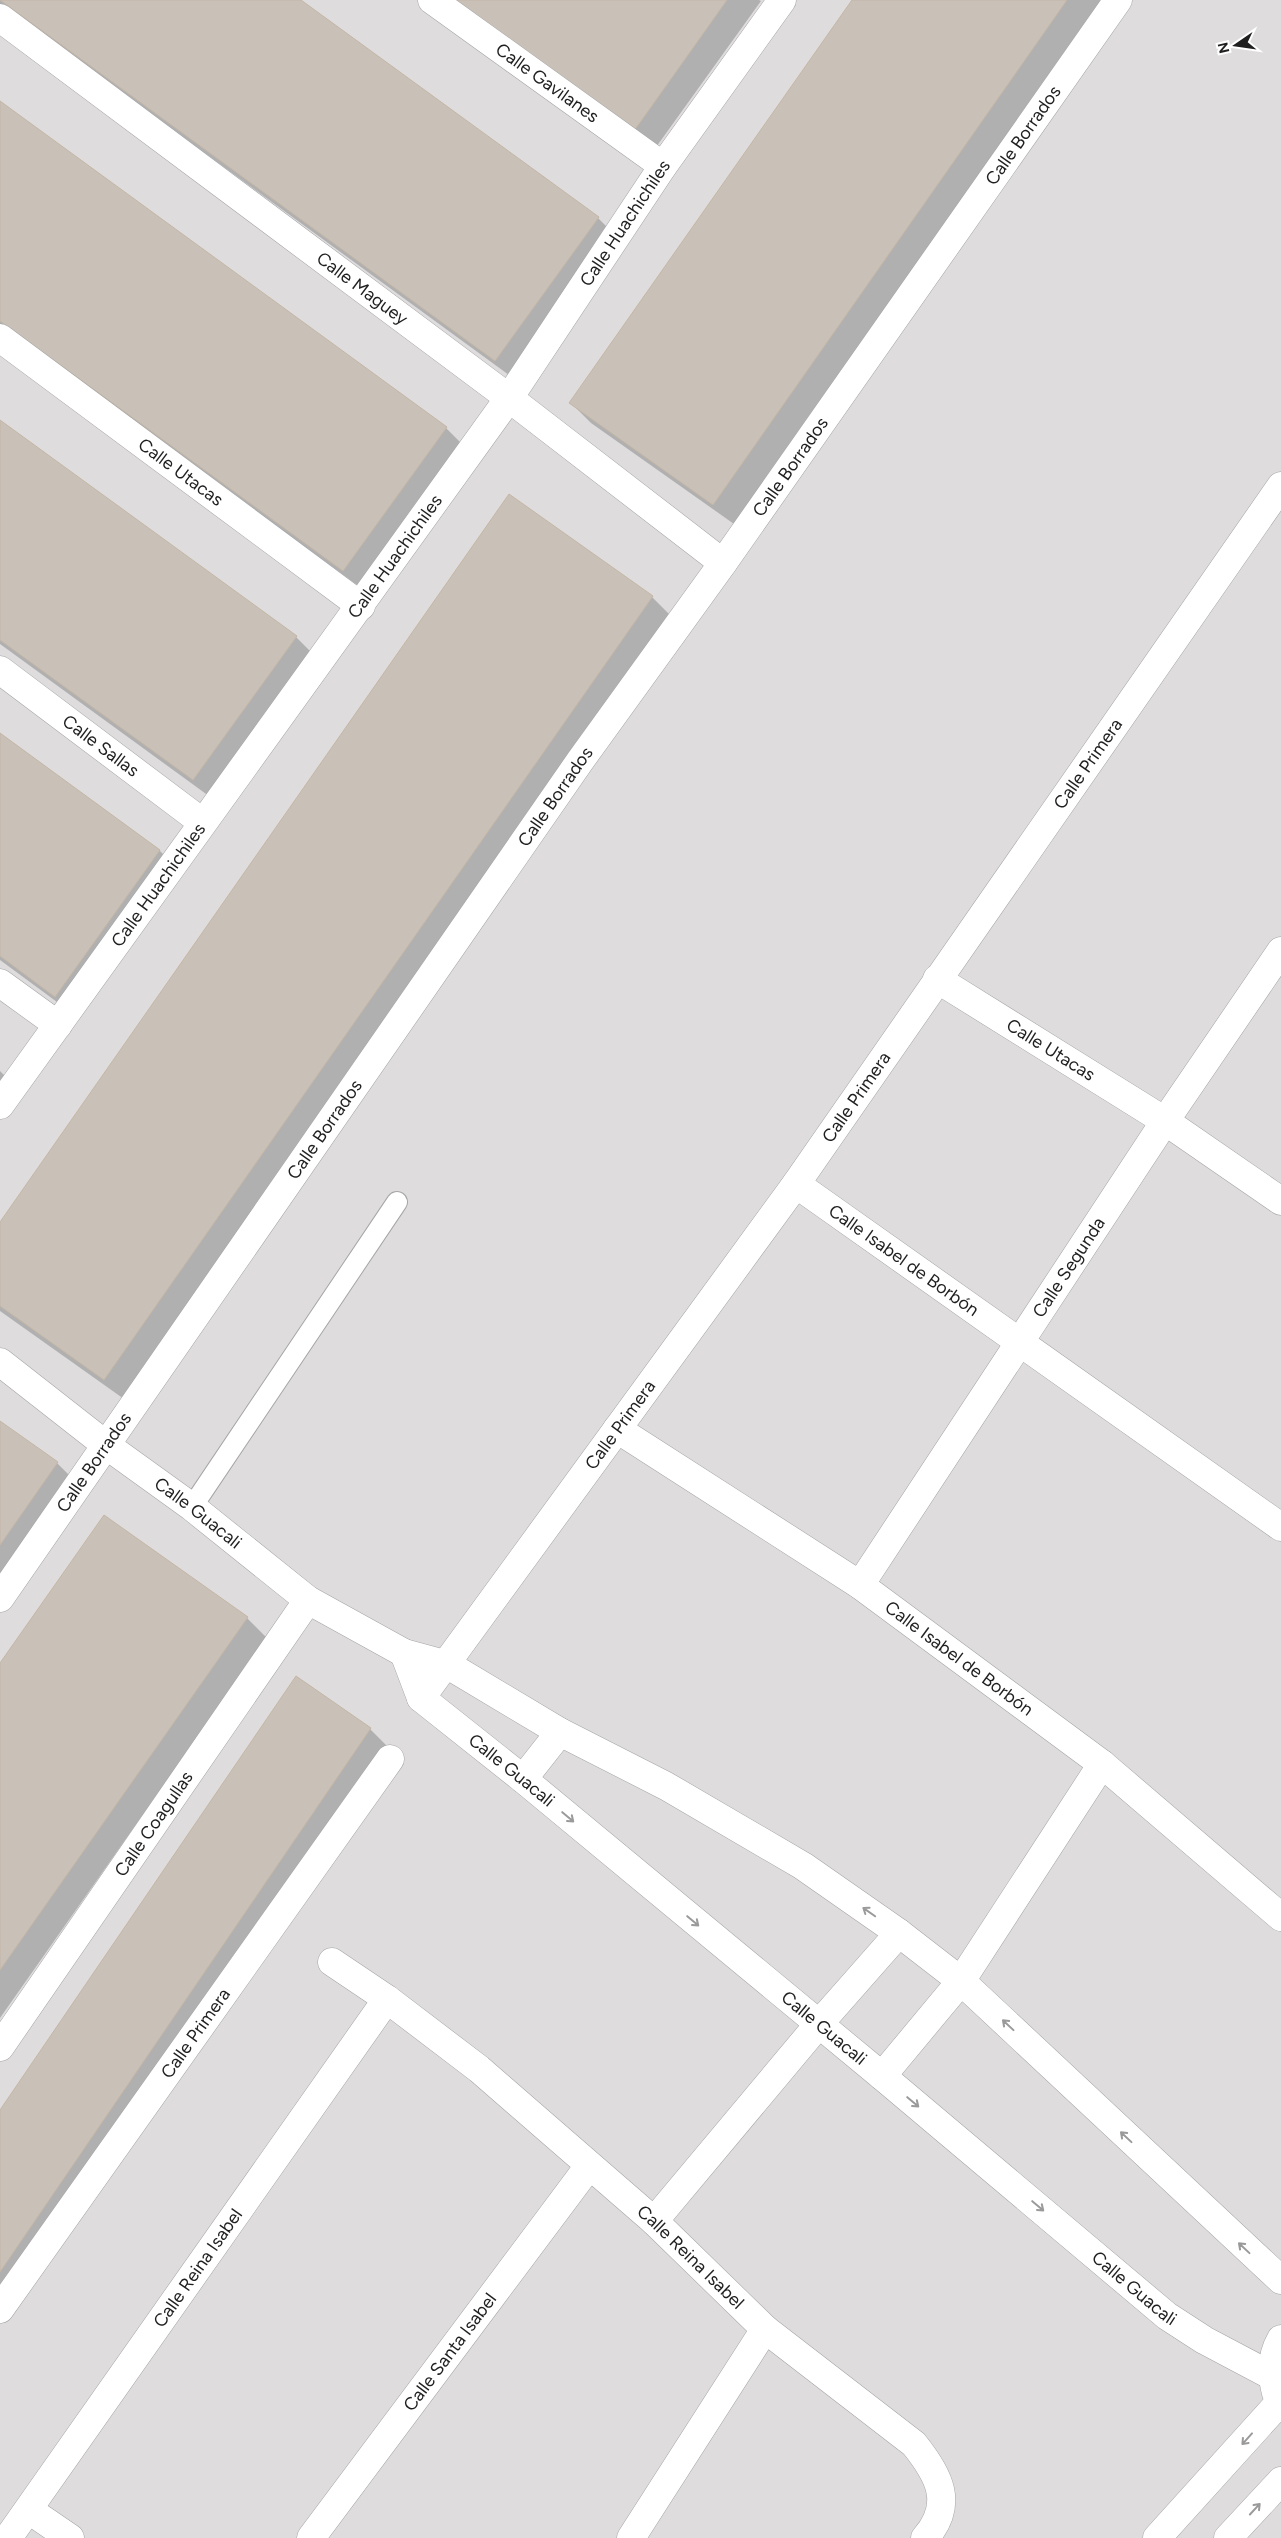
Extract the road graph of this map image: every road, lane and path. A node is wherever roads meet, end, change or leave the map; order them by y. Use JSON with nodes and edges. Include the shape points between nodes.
{"nodes":[{"id":1,"x":432,"y":0,"type":"edge"},
{"id":2,"x":782,"y":0,"type":"edge"},
{"id":3,"x":1118,"y":0,"type":"edge"},
{"id":4,"x":0,"y":18,"type":"edge"},
{"id":5,"x":663,"y":166,"type":"junction"},
{"id":6,"x":0,"y":338,"type":"edge"},
{"id":7,"x":509,"y":398,"type":"junction"},
{"id":8,"x":1281,"y":486,"type":"edge"},
{"id":9,"x":722,"y":563,"type":"junction"},
{"id":10,"x":361,"y":606,"type":"junction"},
{"id":11,"x":0,"y":670,"type":"edge"},
{"id":12,"x":202,"y":822,"type":"junction"},
{"id":13,"x":1281,"y":951,"type":"edge"},
{"id":14,"x":937,"y":978,"type":"junction"},
{"id":15,"x":0,"y":983,"type":"edge"},
{"id":16,"x":58,"y":1025,"type":"junction"},
{"id":17,"x":0,"y":1105,"type":"edge"},
{"id":18,"x":1165,"y":1121,"type":"junction"},
{"id":19,"x":796,"y":1184,"type":"junction"},
{"id":20,"x":1281,"y":1201,"type":"edge"},
{"id":21,"x":397,"y":1202,"type":"dead end"},
{"id":22,"x":1020,"y":1344,"type":"junction"},
{"id":23,"x":0,"y":1362,"type":"edge"},
{"id":24,"x":617,"y":1429,"type":"junction"},
{"id":25,"x":106,"y":1445,"type":"junction"},
{"id":26,"x":192,"y":1508,"type":"junction"},
{"id":27,"x":1281,"y":1527,"type":"edge"},
{"id":28,"x":860,"y":1585,"type":"junction"},
{"id":29,"x":0,"y":1598,"type":"edge"},
{"id":30,"x":308,"y":1600,"type":"junction"},
{"id":31,"x":404,"y":1653,"type":"junction"},
{"id":32,"x":448,"y":1665,"type":"junction"},
{"id":33,"x":421,"y":1698,"type":"junction"},
{"id":34,"x":560,"y":1732,"type":"junction"},
{"id":35,"x":390,"y":1759,"type":"dead end"},
{"id":36,"x":1102,"y":1764,"type":"junction"},
{"id":37,"x":523,"y":1779,"type":"junction"},
{"id":38,"x":1281,"y":1917,"type":"edge"},
{"id":39,"x":899,"y":1933,"type":"junction"},
{"id":40,"x":332,"y":1962,"type":"dead end"},
{"id":41,"x":961,"y":1981,"type":"junction"},
{"id":42,"x":387,"y":1999,"type":"junction"},
{"id":43,"x":818,"y":2025,"type":"junction"},
{"id":44,"x":0,"y":2047,"type":"edge"},
{"id":45,"x":882,"y":2076,"type":"junction"},
{"id":46,"x":589,"y":2166,"type":"junction"},
{"id":47,"x":654,"y":2221,"type":"junction"},
{"id":48,"x":1281,"y":2280,"type":"edge"},
{"id":49,"x":0,"y":2309,"type":"edge"},
{"id":50,"x":765,"y":2329,"type":"junction"},
{"id":51,"x":1281,"y":2339,"type":"edge"},
{"id":52,"x":1272,"y":2376,"type":"junction"},
{"id":53,"x":1280,"y":2404,"type":"edge"},
{"id":54,"x":1281,"y":2481,"type":"edge"},
{"id":55,"x":29,"y":2510,"type":"junction"},
{"id":56,"x":8,"y":2538,"type":"edge"},
{"id":57,"x":70,"y":2538,"type":"edge"},
{"id":58,"x":311,"y":2538,"type":"edge"},
{"id":59,"x":631,"y":2538,"type":"edge"},
{"id":60,"x":925,"y":2538,"type":"edge"},
{"id":61,"x":1157,"y":2538,"type":"edge"},
{"id":62,"x":1228,"y":2538,"type":"edge"}],
"edges":[{"from":1,"to":5,"type":"street","name":"Calle Gavilanes"},
{"from":2,"to":5,"type":"street","name":"Calle Huachichiles"},
{"from":3,"to":9,"type":"street","name":"Calle Borrados"},
{"from":4,"to":7,"type":"street","name":"Calle Maguey"},
{"from":5,"to":7,"type":"street","name":"Calle Huachichiles"},
{"from":6,"to":10,"type":"street","name":"Calle Utacas"},
{"from":7,"to":9,"type":"street","name":"Calle Maguey"},
{"from":7,"to":10,"type":"street","name":"Calle Huachichiles"},
{"from":8,"to":14,"type":"street","name":"Calle Primera"},
{"from":9,"to":25,"type":"street","name":"Calle Borrados","via":[[580,761]]},
{"from":10,"to":12,"type":"street","name":"Calle Huachichiles"},
{"from":11,"to":12,"type":"street","name":"Calle Sallas"},
{"from":12,"to":16,"type":"street","name":"Calle Huachichiles"},
{"from":13,"to":18,"type":"street","name":"Calle Segunda"},
{"from":14,"to":18,"type":"street","name":"Calle Utacas"},
{"from":14,"to":19,"type":"street","name":"Calle Primera"},
{"from":15,"to":16,"type":"street"},
{"from":16,"to":17,"type":"street","name":"Calle Huachichiles"},
{"from":18,"to":20,"type":"street","name":"Calle Utacas"},
{"from":18,"to":22,"type":"street","name":"Calle Segunda"},
{"from":19,"to":22,"type":"street","name":"Calle Isabel de Borbón"},
{"from":19,"to":24,"type":"street","name":"Calle Primera"},
{"from":21,"to":26,"type":"lane"},
{"from":22,"to":27,"type":"street","name":"Calle Isabel de Borbón"},
{"from":22,"to":28,"type":"street","name":"Calle Segunda"},
{"from":23,"to":25,"type":"street","name":"Calle Guacali"},
{"from":24,"to":28,"type":"street","name":"Calle Isabel de Borbón"},
{"from":24,"to":32,"type":"street","name":"Calle Primera"},
{"from":25,"to":26,"type":"street","name":"Calle Guacali"},
{"from":25,"to":29,"type":"street","name":"Calle Borrados"},
{"from":26,"to":30,"type":"street","name":"Calle Guacali"},
{"from":28,"to":36,"type":"street","name":"Calle Isabel de Borbón"},
{"from":30,"to":31,"type":"street","name":"Calle Guacali"},
{"from":30,"to":44,"type":"street","name":"Calle Coagullas"},
{"from":31,"to":32,"type":"street","name":"Calle Guacali"},
{"from":31,"to":33,"type":"street"},
{"from":32,"to":33,"type":"street","name":"Calle Primera"},
{"from":32,"to":34,"type":"street","name":"Calle Guacali"},
{"from":33,"to":37,"type":"street","name":"Calle Guacali"},
{"from":34,"to":37,"type":"street"},
{"from":39,"to":34,"type":"street","name":"Calle Guacali","one_way":true,"via":[[803,1866],[666,1786]]},
{"from":35,"to":49,"type":"street","name":"Calle Primera"},
{"from":36,"to":38,"type":"street","name":"Calle Isabel de Borbón"},
{"from":36,"to":41,"type":"street"},
{"from":37,"to":43,"type":"street","name":"Calle Guacali","one_way":true},
{"from":39,"to":41,"type":"street","name":"Calle Guacali"},
{"from":39,"to":43,"type":"street"},
{"from":40,"to":42,"type":"street","name":"Calle Reina Isabel"},
{"from":41,"to":45,"type":"street"},
{"from":48,"to":41,"type":"street","name":"Calle Guacali","one_way":true},
{"from":42,"to":46,"type":"street","name":"Calle Reina Isabel","via":[[486,2074]]},
{"from":42,"to":55,"type":"street","name":"Calle Reina Isabel"},
{"from":43,"to":45,"type":"street","name":"Calle Guacali"},
{"from":43,"to":47,"type":"street"},
{"from":45,"to":52,"type":"street","name":"Calle Guacali","one_way":true,"via":[[1167,2316]]},
{"from":46,"to":47,"type":"street","name":"Calle Reina Isabel"},
{"from":46,"to":58,"type":"street","name":"Calle Santa Isabel"},
{"from":47,"to":50,"type":"street","name":"Calle Reina Isabel"},
{"from":50,"to":59,"type":"street"},
{"from":50,"to":60,"type":"street","name":"Calle Reina Isabel","via":[[914,2444],[928,2461],[939,2483],[942,2506],[936,2526]]},
{"from":51,"to":52,"type":"street","via":[[1276,2348]]},
{"from":52,"to":53,"type":"street"},
{"from":53,"to":61,"type":"street","one_way":true},
{"from":62,"to":54,"type":"street","one_way":true},
{"from":55,"to":56,"type":"street","name":"Calle Reina Isabel"},
{"from":55,"to":57,"type":"street"}]}
